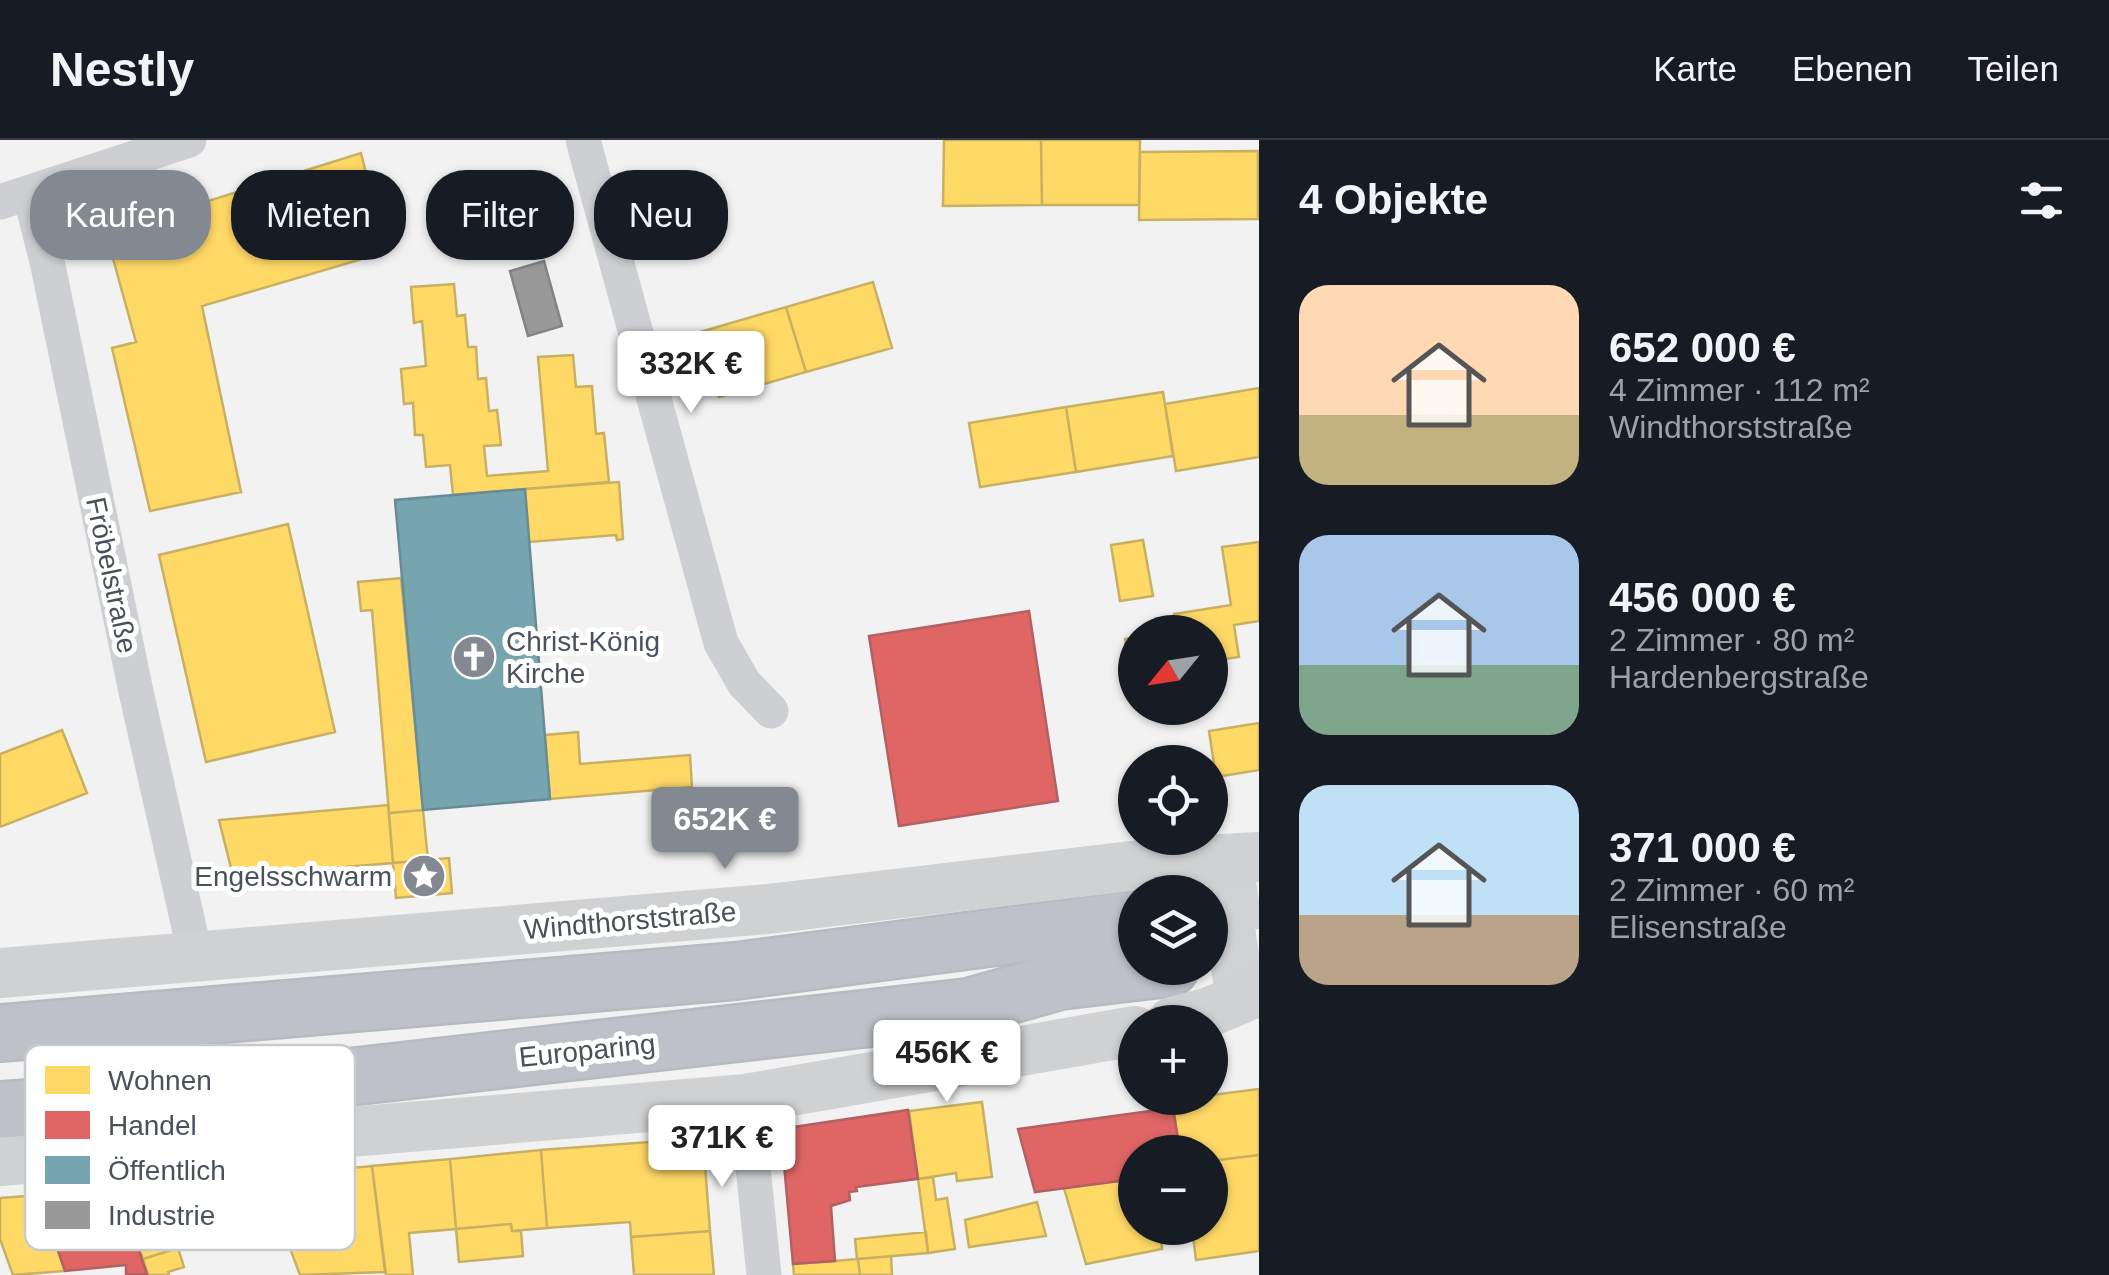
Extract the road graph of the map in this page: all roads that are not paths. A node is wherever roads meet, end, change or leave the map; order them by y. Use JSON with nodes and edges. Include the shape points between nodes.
{"nodes":[{"id":1,"x":190,"y":140,"type":"edge"},
{"id":2,"x":584,"y":140,"type":"edge"},
{"id":3,"x":15,"y":198,"type":"edge"},
{"id":4,"x":771,"y":711,"type":"dead end"},
{"id":5,"x":1259,"y":857,"type":"edge"},
{"id":6,"x":1118,"y":921,"type":"edge"},
{"id":7,"x":194,"y":954,"type":"junction"},
{"id":8,"x":0,"y":973,"type":"edge"},
{"id":9,"x":1118,"y":974,"type":"edge"},
{"id":10,"x":1259,"y":990,"type":"edge"},
{"id":11,"x":1225,"y":1005,"type":"edge"},
{"id":12,"x":0,"y":1033,"type":"edge"},
{"id":13,"x":1118,"y":1035,"type":"edge"},
{"id":14,"x":355,"y":1077,"type":"edge"},
{"id":15,"x":746,"y":1099,"type":"junction"},
{"id":16,"x":25,"y":1108,"type":"edge"},
{"id":17,"x":0,"y":1110,"type":"edge"},
{"id":18,"x":355,"y":1131,"type":"edge"},
{"id":19,"x":25,"y":1159,"type":"edge"},
{"id":20,"x":0,"y":1161,"type":"edge"},
{"id":21,"x":764,"y":1275,"type":"edge"}],
"edges":[{"from":1,"to":3,"type":"street"},
{"from":2,"to":4,"type":"street","via":[[721,643],[744,684]]},
{"from":3,"to":7,"type":"street","name":"Fröbelstraße","via":[[48,266]]},
{"from":5,"to":7,"type":"main road","name":"Windthorststraße","via":[[768,908]]},
{"from":6,"to":12,"type":"highway","via":[[736,971]]},
{"from":7,"to":8,"type":"main road","name":"Windthorststraße"},
{"from":9,"to":14,"type":"highway","name":"Europaring","via":[[1060,981],[968,1007]]},
{"from":10,"to":11,"type":"main road"},
{"from":13,"to":15,"type":"main road"},
{"from":15,"to":18,"type":"main road"},
{"from":15,"to":21,"type":"street"},
{"from":16,"to":17,"type":"highway","name":"Europaring"},
{"from":19,"to":20,"type":"main road"}]}
